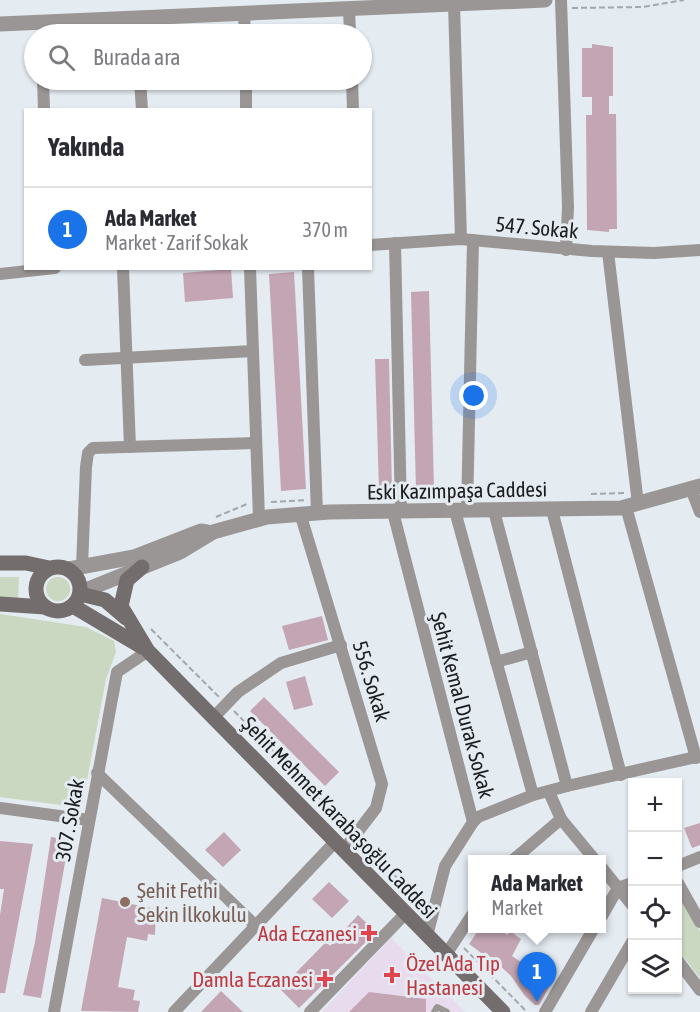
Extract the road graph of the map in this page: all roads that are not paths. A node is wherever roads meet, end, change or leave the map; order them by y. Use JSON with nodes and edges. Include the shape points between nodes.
{"nodes":[{"id":1,"x":545,"y":0,"type":"edge"},
{"id":2,"x":561,"y":0,"type":"edge"},
{"id":3,"x":454,"y":4,"type":"junction"},
{"id":4,"x":349,"y":9,"type":"junction"},
{"id":5,"x":244,"y":13,"type":"junction"},
{"id":6,"x":138,"y":18,"type":"junction"},
{"id":7,"x":0,"y":24,"type":"edge"},
{"id":8,"x":79,"y":24,"type":"edge"},
{"id":9,"x":138,"y":24,"type":"edge"},
{"id":10,"x":245,"y":24,"type":"edge"},
{"id":11,"x":350,"y":24,"type":"edge"},
{"id":12,"x":24,"y":26,"type":"edge"},
{"id":13,"x":43,"y":90,"type":"edge"},
{"id":14,"x":141,"y":90,"type":"edge"},
{"id":15,"x":246,"y":90,"type":"edge"},
{"id":16,"x":352,"y":90,"type":"edge"},
{"id":17,"x":44,"y":108,"type":"edge"},
{"id":18,"x":142,"y":108,"type":"edge"},
{"id":19,"x":246,"y":108,"type":"edge"},
{"id":20,"x":353,"y":108,"type":"edge"},
{"id":21,"x":467,"y":240,"type":"junction"},
{"id":22,"x":395,"y":243,"type":"junction"},
{"id":23,"x":372,"y":245,"type":"edge"},
{"id":24,"x":566,"y":250,"type":"junction"},
{"id":25,"x":700,"y":250,"type":"edge"},
{"id":26,"x":608,"y":252,"type":"junction"},
{"id":27,"x":42,"y":270,"type":"edge"},
{"id":28,"x":123,"y":270,"type":"edge"},
{"id":29,"x":250,"y":270,"type":"edge"},
{"id":30,"x":308,"y":270,"type":"edge"},
{"id":31,"x":0,"y":274,"type":"edge"},
{"id":32,"x":253,"y":351,"type":"junction"},
{"id":33,"x":127,"y":357,"type":"junction"},
{"id":34,"x":85,"y":360,"type":"dead end"},
{"id":35,"x":256,"y":443,"type":"junction"},
{"id":36,"x":130,"y":447,"type":"junction"},
{"id":37,"x":696,"y":488,"type":"edge"},
{"id":38,"x":632,"y":506,"type":"junction"},
{"id":39,"x":552,"y":510,"type":"junction"},
{"id":40,"x":461,"y":511,"type":"junction"},
{"id":41,"x":494,"y":511,"type":"junction"},
{"id":42,"x":397,"y":512,"type":"junction"},
{"id":43,"x":700,"y":512,"type":"edge"},
{"id":44,"x":300,"y":513,"type":"junction"},
{"id":45,"x":317,"y":513,"type":"junction"},
{"id":46,"x":259,"y":518,"type":"junction"},
{"id":47,"x":213,"y":532,"type":"junction"},
{"id":48,"x":0,"y":564,"type":"edge"},
{"id":49,"x":83,"y":567,"type":"junction"},
{"id":50,"x":142,"y":567,"type":"junction"},
{"id":51,"x":49,"y":568,"type":"junction"},
{"id":52,"x":78,"y":597,"type":"junction"},
{"id":53,"x":0,"y":604,"type":"edge"},
{"id":54,"x":45,"y":607,"type":"junction"},
{"id":55,"x":126,"y":618,"type":"junction"},
{"id":56,"x":341,"y":645,"type":"junction"},
{"id":57,"x":148,"y":651,"type":"junction"},
{"id":58,"x":532,"y":651,"type":"junction"},
{"id":59,"x":496,"y":662,"type":"junction"},
{"id":60,"x":214,"y":717,"type":"junction"},
{"id":61,"x":698,"y":757,"type":"edge"},
{"id":62,"x":98,"y":773,"type":"junction"},
{"id":63,"x":621,"y":775,"type":"junction"},
{"id":64,"x":567,"y":786,"type":"junction"},
{"id":65,"x":549,"y":792,"type":"junction"},
{"id":66,"x":533,"y":795,"type":"junction"},
{"id":67,"x":0,"y":808,"type":"edge"},
{"id":68,"x":561,"y":819,"type":"junction"},
{"id":69,"x":89,"y":820,"type":"junction"},
{"id":70,"x":473,"y":822,"type":"junction"},
{"id":71,"x":339,"y":847,"type":"junction"},
{"id":72,"x":519,"y":855,"type":"edge"},
{"id":73,"x":591,"y":855,"type":"edge"},
{"id":74,"x":700,"y":857,"type":"edge"},
{"id":75,"x":682,"y":864,"type":"edge"},
{"id":76,"x":606,"y":873,"type":"edge"},
{"id":77,"x":628,"y":885,"type":"edge"},
{"id":78,"x":680,"y":886,"type":"edge"},
{"id":79,"x":618,"y":888,"type":"junction"},
{"id":80,"x":628,"y":899,"type":"edge"},
{"id":81,"x":606,"y":909,"type":"edge"},
{"id":82,"x":405,"y":914,"type":"junction"},
{"id":83,"x":468,"y":921,"type":"edge"},
{"id":84,"x":700,"y":922,"type":"edge"},
{"id":85,"x":256,"y":926,"type":"junction"},
{"id":86,"x":591,"y":933,"type":"edge"},
{"id":87,"x":427,"y":936,"type":"junction"},
{"id":88,"x":628,"y":950,"type":"edge"},
{"id":89,"x":445,"y":956,"type":"junction"},
{"id":90,"x":682,"y":966,"type":"edge"},
{"id":91,"x":700,"y":990,"type":"edge"},
{"id":92,"x":54,"y":1012,"type":"edge"},
{"id":93,"x":174,"y":1012,"type":"edge"},
{"id":94,"x":310,"y":1012,"type":"edge"},
{"id":95,"x":434,"y":1012,"type":"edge"},
{"id":96,"x":447,"y":1012,"type":"edge"},
{"id":97,"x":503,"y":1012,"type":"edge"},
{"id":98,"x":545,"y":1012,"type":"edge"},
{"id":99,"x":591,"y":1012,"type":"edge"}],
"edges":[{"from":1,"to":3,"type":"street"},
{"from":2,"to":24,"type":"street"},
{"from":3,"to":4,"type":"street"},
{"from":3,"to":21,"type":"street"},
{"from":4,"to":5,"type":"street"},
{"from":4,"to":11,"type":"street"},
{"from":5,"to":6,"type":"street"},
{"from":5,"to":10,"type":"street"},
{"from":6,"to":8,"type":"street"},
{"from":6,"to":9,"type":"street"},
{"from":7,"to":12,"type":"street"},
{"from":13,"to":17,"type":"street"},
{"from":14,"to":18,"type":"street"},
{"from":15,"to":19,"type":"street"},
{"from":16,"to":20,"type":"street"},
{"from":21,"to":22,"type":"street","name":"547. Sokak"},
{"from":21,"to":24,"type":"street","name":"547. Sokak"},
{"from":21,"to":40,"type":"street"},
{"from":22,"to":23,"type":"street","name":"547. Sokak"},
{"from":22,"to":42,"type":"street","name":"Şehit Kemal Durak Sokak"},
{"from":24,"to":26,"type":"street","name":"547. Sokak"},
{"from":25,"to":26,"type":"street","name":"547. Sokak"},
{"from":26,"to":38,"type":"street"},
{"from":27,"to":31,"type":"street"},
{"from":28,"to":33,"type":"street"},
{"from":29,"to":32,"type":"street"},
{"from":30,"to":45,"type":"street"},
{"from":32,"to":33,"type":"street"},
{"from":32,"to":35,"type":"street"},
{"from":33,"to":34,"type":"street"},
{"from":33,"to":36,"type":"street"},
{"from":35,"to":36,"type":"street"},
{"from":35,"to":46,"type":"street"},
{"from":36,"to":49,"type":"street","via":[[103,446],[88,453]]},
{"from":37,"to":38,"type":"street","name":"Eski Kazımpaşa Caddesi"},
{"from":37,"to":43,"type":"street"},
{"from":38,"to":39,"type":"street","name":"Eski Kazımpaşa Caddesi"},
{"from":38,"to":61,"type":"street"},
{"from":39,"to":41,"type":"street","name":"Eski Kazımpaşa Caddesi"},
{"from":39,"to":63,"type":"street"},
{"from":40,"to":41,"type":"street","name":"Eski Kazımpaşa Caddesi"},
{"from":40,"to":42,"type":"street","name":"Eski Kazımpaşa Caddesi"},
{"from":40,"to":59,"type":"street"},
{"from":41,"to":58,"type":"street"},
{"from":42,"to":45,"type":"street","name":"Eski Kazımpaşa Caddesi"},
{"from":42,"to":70,"type":"street","name":"Şehit Kemal Durak Sokak"},
{"from":44,"to":45,"type":"street","name":"Eski Kazımpaşa Caddesi"},
{"from":44,"to":46,"type":"street","name":"Eski Kazımpaşa Caddesi"},
{"from":44,"to":56,"type":"street","name":"556. Sokak"},
{"from":46,"to":47,"type":"street","name":"Eski Kazımpaşa Caddesi"},
{"from":47,"to":49,"type":"street","name":"Eski Kazımpaşa Caddesi","via":[[201,531],[134,557]]},
{"from":47,"to":50,"type":"street","name":"Eski Kazımpaşa Caddesi","via":[[180,552]]},
{"from":48,"to":51,"type":"main road","via":[[26,563]]},
{"from":49,"to":51,"type":"main road"},
{"from":49,"to":52,"type":"main road"},
{"from":50,"to":52,"type":"street","name":"Eski Kazımpaşa Caddesi"},
{"from":50,"to":55,"type":"main road","via":[[127,580],[124,589],[121,606]]},
{"from":51,"to":54,"type":"main road","via":[[36,587]]},
{"from":52,"to":54,"type":"main road","via":[[59,611]]},
{"from":52,"to":55,"type":"main road","via":[[105,600]]},
{"from":52,"to":57,"type":"main road","name":"Şehit Mehmet Karabaşoğlu Caddesi"},
{"from":53,"to":54,"type":"main road"},
{"from":55,"to":57,"type":"main road","name":"Şehit Mehmet Karabaşoğlu Caddesi"},
{"from":56,"to":60,"type":"street","via":[[281,663],[226,703]]},
{"from":56,"to":71,"type":"street","name":"556. Sokak","via":[[382,784],[376,808],[357,835]]},
{"from":57,"to":60,"type":"main road","name":"Şehit Mehmet Karabaşoğlu Caddesi"},
{"from":57,"to":62,"type":"street","name":"307. Sokak","via":[[117,672]]},
{"from":58,"to":59,"type":"street"},
{"from":58,"to":64,"type":"street"},
{"from":59,"to":66,"type":"street"},
{"from":60,"to":71,"type":"main road","name":"Şehit Mehmet Karabaşoğlu Caddesi"},
{"from":61,"to":63,"type":"street"},
{"from":62,"to":69,"type":"street","name":"307. Sokak"},
{"from":62,"to":85,"type":"street"},
{"from":63,"to":64,"type":"street"},
{"from":64,"to":65,"type":"street"},
{"from":65,"to":66,"type":"street"},
{"from":65,"to":68,"type":"street"},
{"from":66,"to":70,"type":"street"},
{"from":67,"to":69,"type":"street"},
{"from":68,"to":72,"type":"street"},
{"from":68,"to":73,"type":"street"},
{"from":69,"to":92,"type":"street","name":"307. Sokak"},
{"from":70,"to":87,"type":"street","name":"Şehit Kemal Durak Sokak","via":[[445,866]]},
{"from":71,"to":82,"type":"main road","name":"Şehit Mehmet Karabaşoğlu Caddesi"},
{"from":71,"to":85,"type":"street","name":"556. Sokak"},
{"from":74,"to":75,"type":"street"},
{"from":76,"to":79,"type":"street"},
{"from":77,"to":79,"type":"street"},
{"from":78,"to":84,"type":"street"},
{"from":79,"to":80,"type":"street"},
{"from":79,"to":81,"type":"street"},
{"from":82,"to":87,"type":"main road","name":"Şehit Mehmet Karabaşoğlu Caddesi"},
{"from":82,"to":94,"type":"street"},
{"from":83,"to":89,"type":"street"},
{"from":85,"to":93,"type":"street","name":"556. Sokak"},
{"from":86,"to":98,"type":"street"},
{"from":87,"to":89,"type":"main road","name":"Şehit Mehmet Karabaşoğlu Caddesi"},
{"from":88,"to":99,"type":"street"},
{"from":89,"to":97,"type":"main road","name":"Şehit Mehmet Karabaşoğlu Caddesi"},
{"from":90,"to":91,"type":"street"},
{"from":95,"to":96,"type":"lane","via":[[437,1007]]}]}
